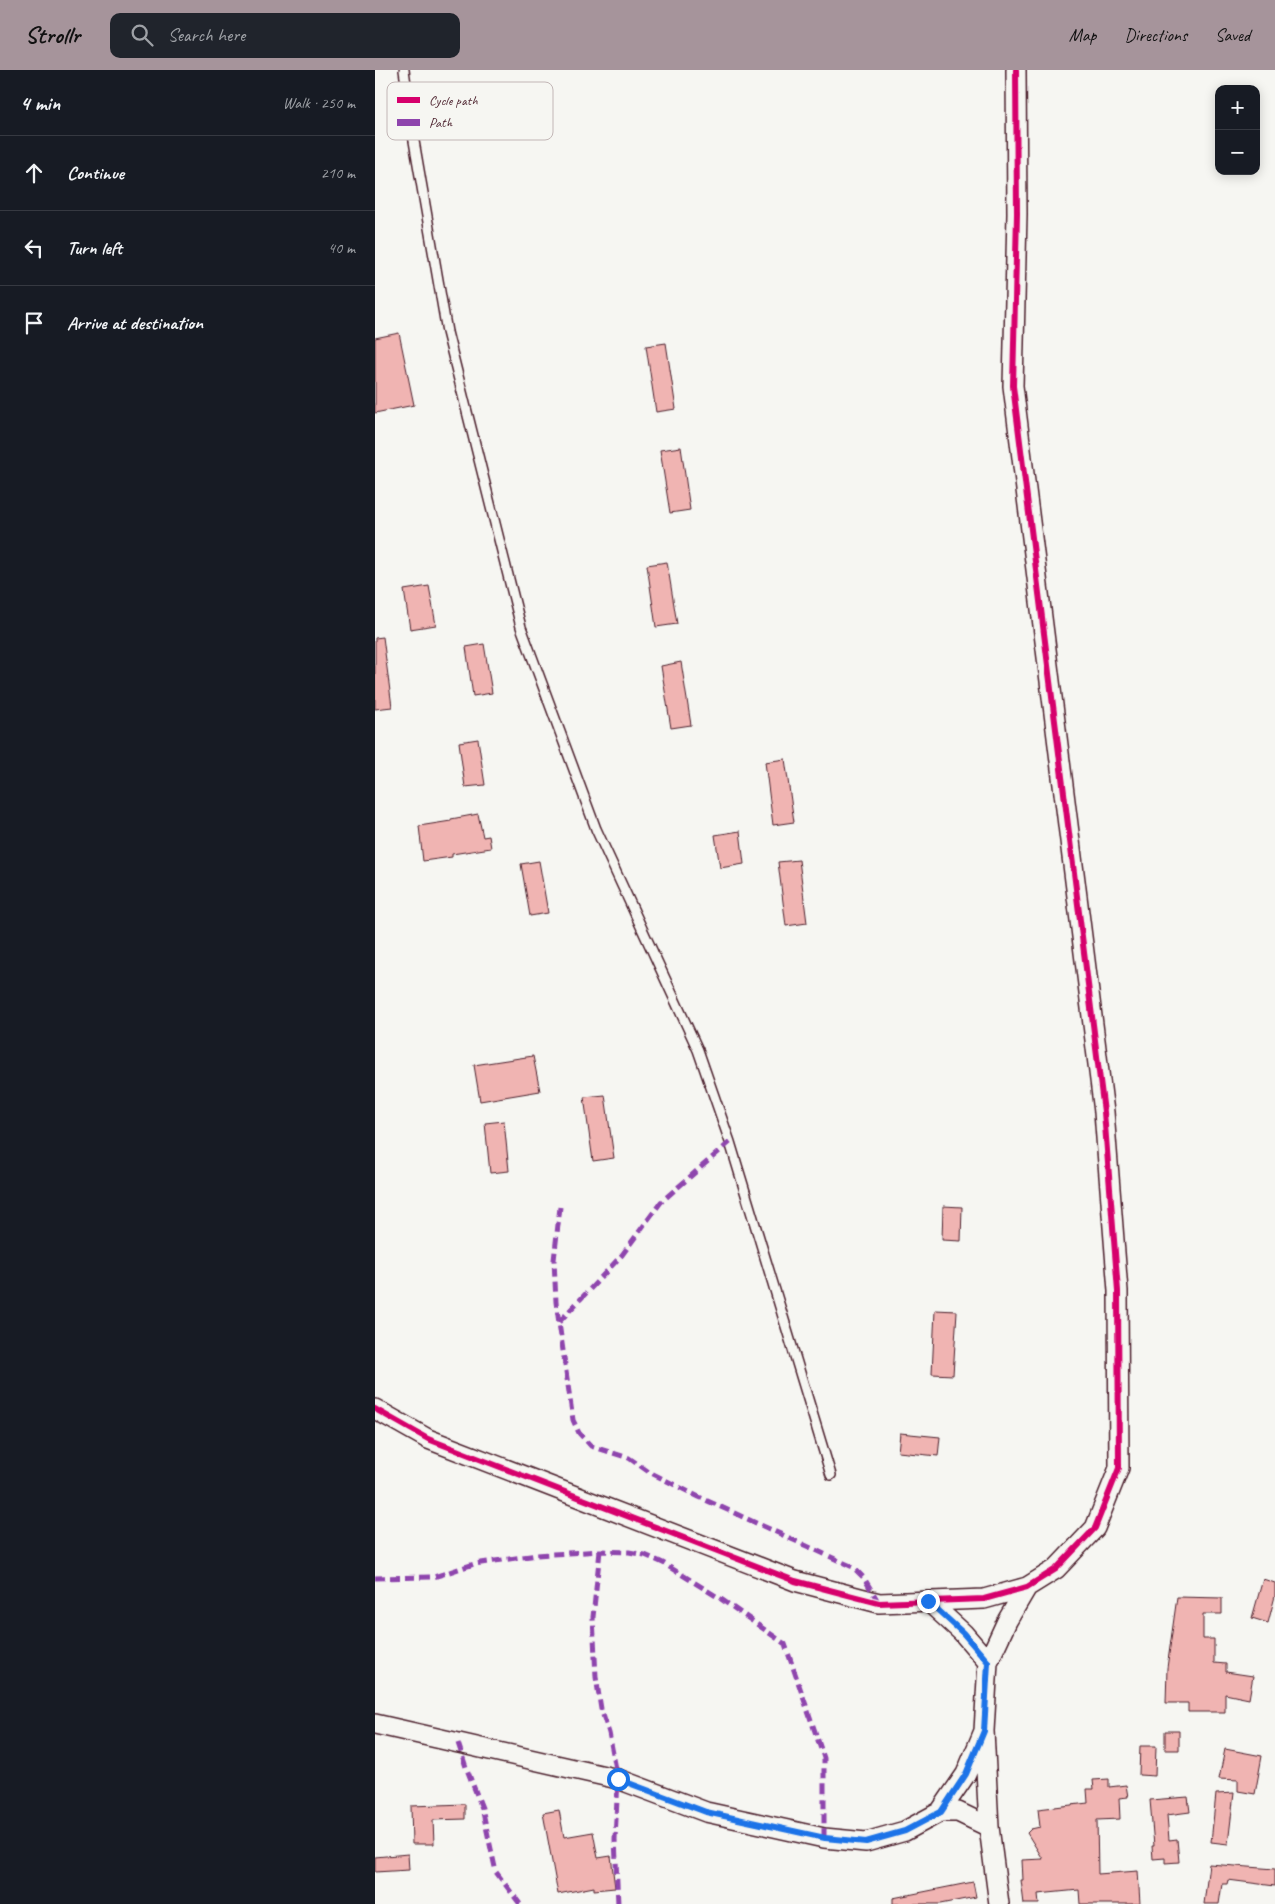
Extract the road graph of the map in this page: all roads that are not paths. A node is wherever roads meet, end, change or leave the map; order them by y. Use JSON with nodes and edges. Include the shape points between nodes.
{"nodes":[{"id":1,"x":1017,"y":70,"type":"edge"},
{"id":2,"x":414,"y":140,"type":"edge"},
{"id":3,"x":375,"y":1409,"type":"edge"},
{"id":4,"x":831,"y":1475,"type":"dead end"},
{"id":5,"x":1027,"y":1587,"type":"junction"},
{"id":6,"x":928,"y":1601,"type":"junction"},
{"id":7,"x":988,"y":1662,"type":"junction"},
{"id":8,"x":375,"y":1724,"type":"edge"},
{"id":9,"x":984,"y":1731,"type":"junction"},
{"id":10,"x":941,"y":1812,"type":"junction"},
{"id":11,"x":989,"y":1827,"type":"junction"},
{"id":12,"x":999,"y":1904,"type":"edge"}],
"edges":[{"from":1,"to":5,"type":"street","via":[[1013,386],[1104,1112],[1117,1291],[1119,1458],[1119,1468],[1095,1528],[1056,1569]]},
{"from":2,"to":4,"type":"lane","via":[[447,332],[521,627],[596,829],[698,1050],[730,1142]]},
{"from":3,"to":6,"type":"street","via":[[428,1439],[795,1581],[879,1603]]},
{"from":5,"to":6,"type":"street","via":[[984,1599]]},
{"from":5,"to":7,"type":"street"},
{"from":6,"to":7,"type":"street","via":[[963,1633]]},
{"from":7,"to":9,"type":"street"},
{"from":8,"to":10,"type":"street","via":[[618,1779],[706,1812],[825,1838],[866,1842],[905,1831]]},
{"from":9,"to":10,"type":"street","via":[[966,1774]]},
{"from":9,"to":11,"type":"street"},
{"from":10,"to":11,"type":"street","via":[[957,1812]]},
{"from":11,"to":12,"type":"street"}]}
